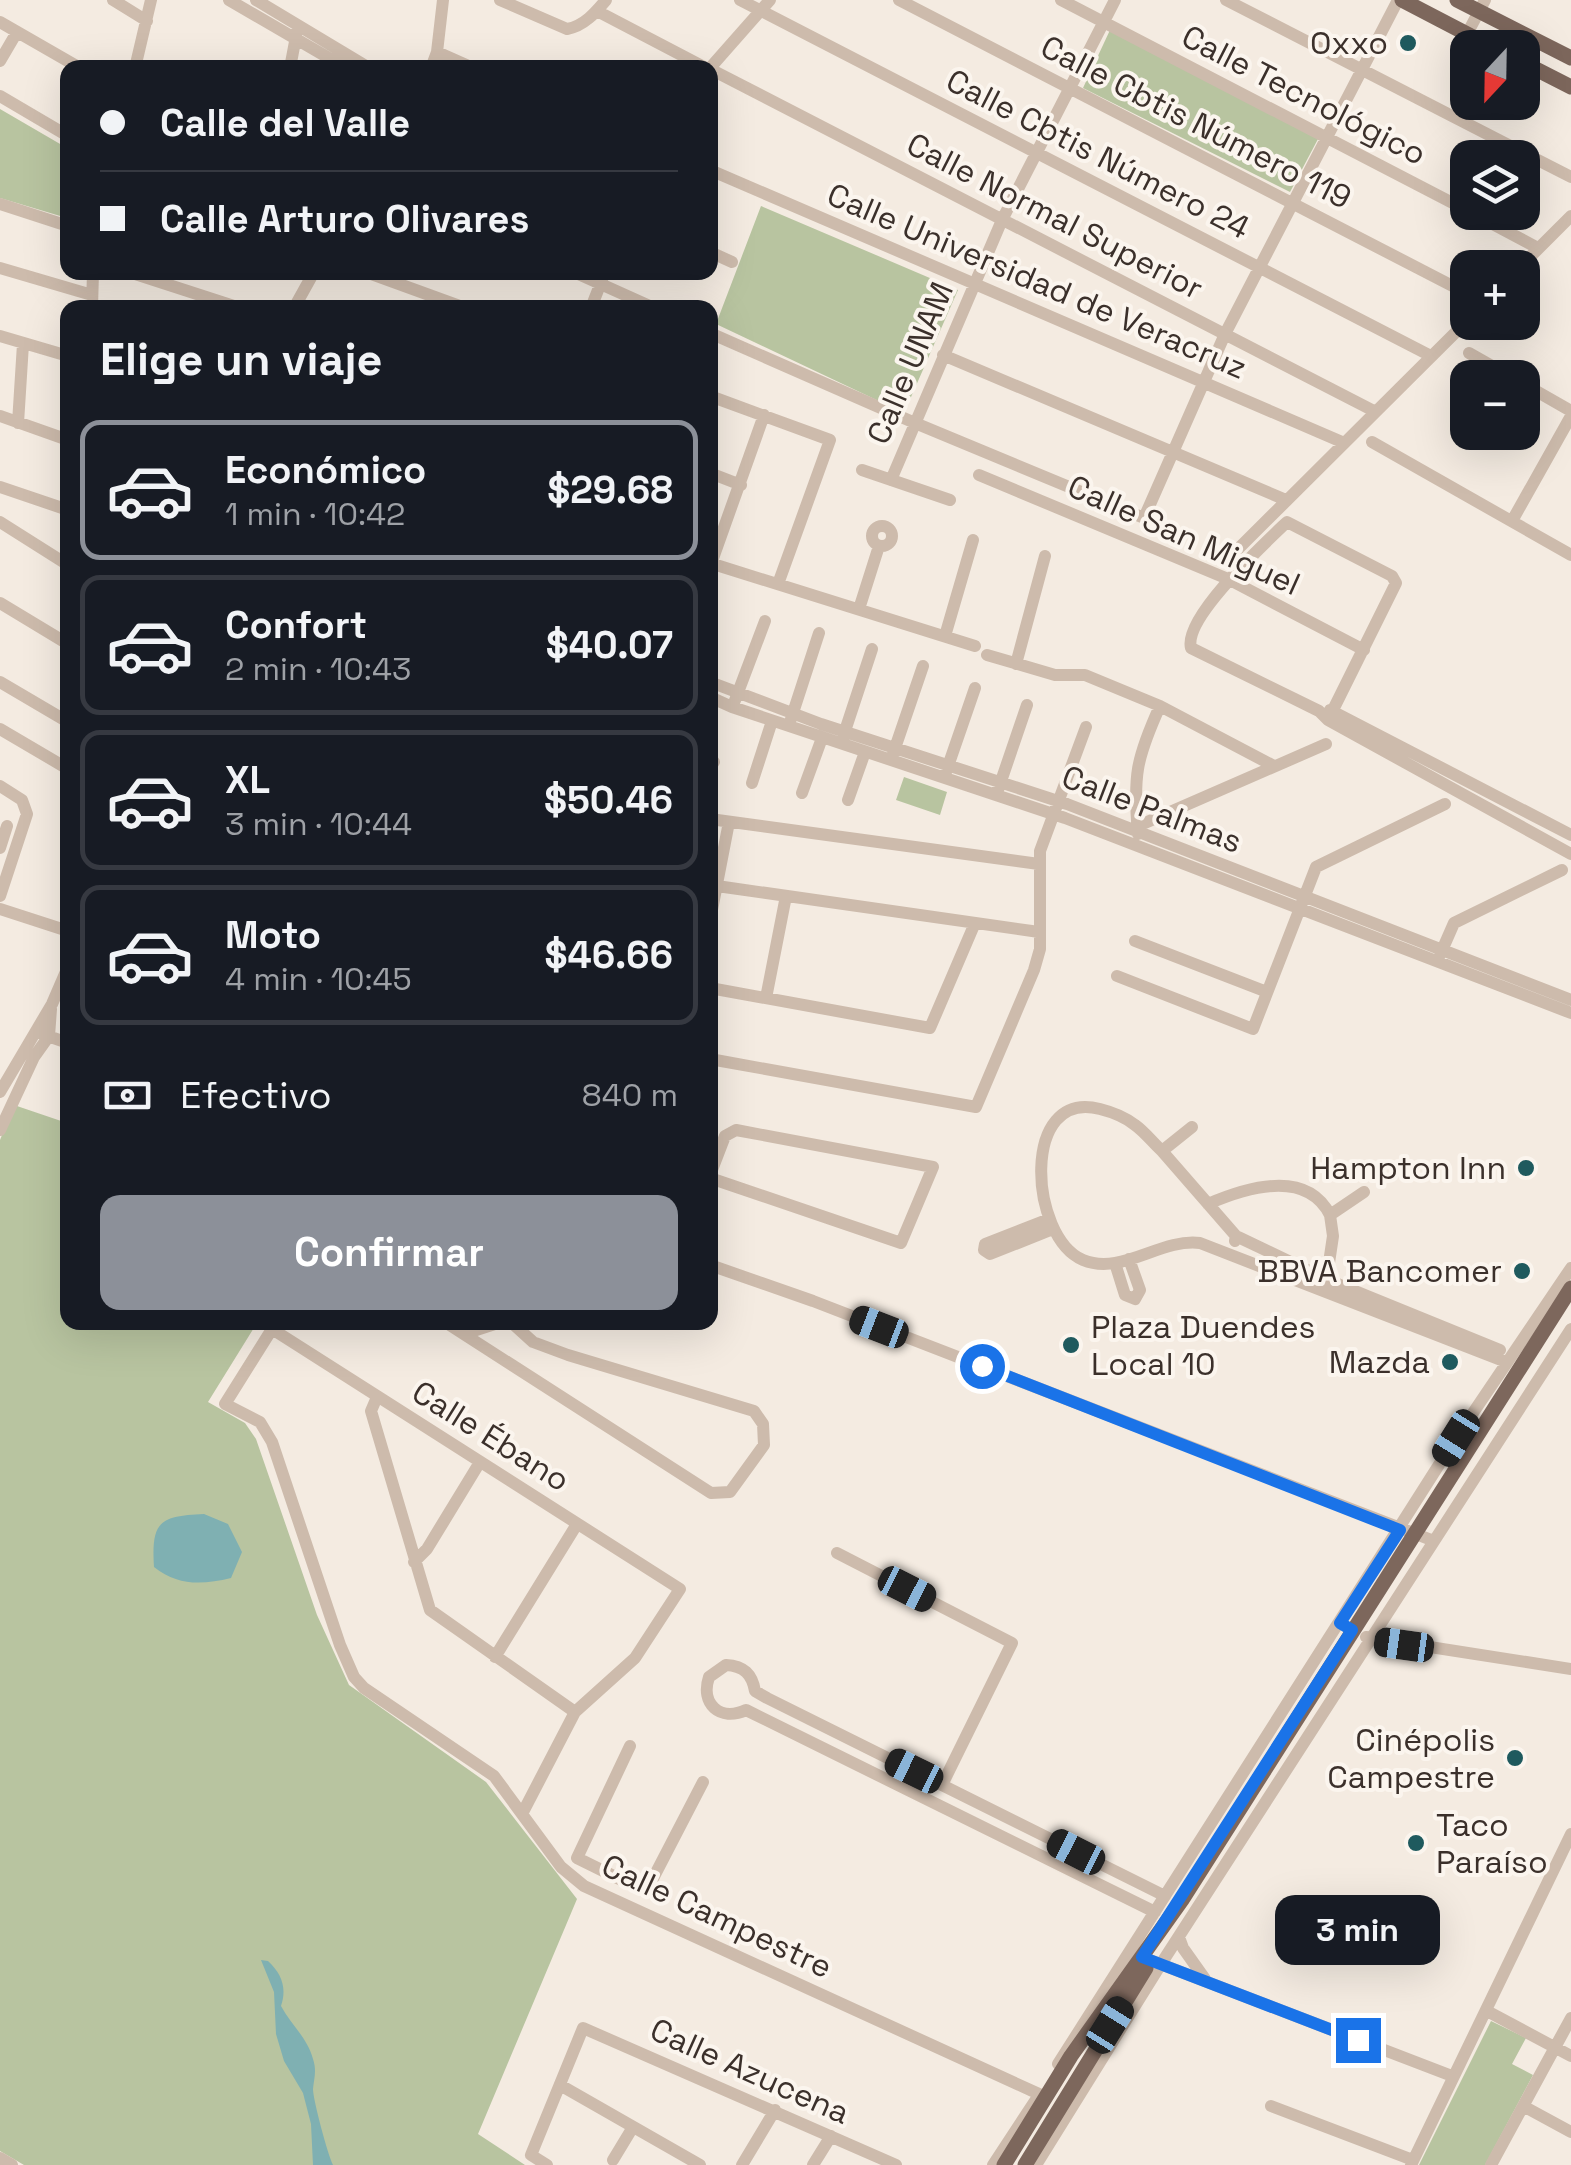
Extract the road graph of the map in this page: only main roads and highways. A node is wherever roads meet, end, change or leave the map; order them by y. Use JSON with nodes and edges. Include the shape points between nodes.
{"nodes":[{"id":1,"x":1400,"y":0,"type":"edge"},
{"id":2,"x":1457,"y":0,"type":"edge"},
{"id":3,"x":1482,"y":6,"type":"edge"},
{"id":4,"x":1459,"y":30,"type":"edge"},
{"id":5,"x":1571,"y":58,"type":"edge"},
{"id":6,"x":1540,"y":71,"type":"edge"},
{"id":7,"x":1571,"y":87,"type":"edge"},
{"id":8,"x":1571,"y":1288,"type":"edge"},
{"id":9,"x":1571,"y":1304,"type":"edge"},
{"id":10,"x":1418,"y":1536,"type":"junction"},
{"id":11,"x":1356,"y":1631,"type":"junction"},
{"id":12,"x":1152,"y":1960,"type":"junction"},
{"id":13,"x":1094,"y":2014,"type":"junction"},
{"id":14,"x":1090,"y":2057,"type":"junction"},
{"id":15,"x":1004,"y":2165,"type":"edge"},
{"id":16,"x":1025,"y":2165,"type":"edge"}],
"edges":[{"from":1,"to":4,"type":"main road"},
{"from":2,"to":3,"type":"main road"},
{"from":3,"to":5,"type":"main road"},
{"from":6,"to":7,"type":"main road"},
{"from":8,"to":10,"type":"main road","via":[[1548,1312]]},
{"from":9,"to":10,"type":"main road"},
{"from":10,"to":11,"type":"main road"},
{"from":11,"to":12,"type":"main road"},
{"from":11,"to":12,"type":"main road","via":[[1200,1896]]},
{"from":12,"to":13,"type":"main road"},
{"from":12,"to":14,"type":"main road"},
{"from":13,"to":14,"type":"main road","via":[[1101,2033]]},
{"from":13,"to":15,"type":"main road"},
{"from":14,"to":16,"type":"main road"}]}
